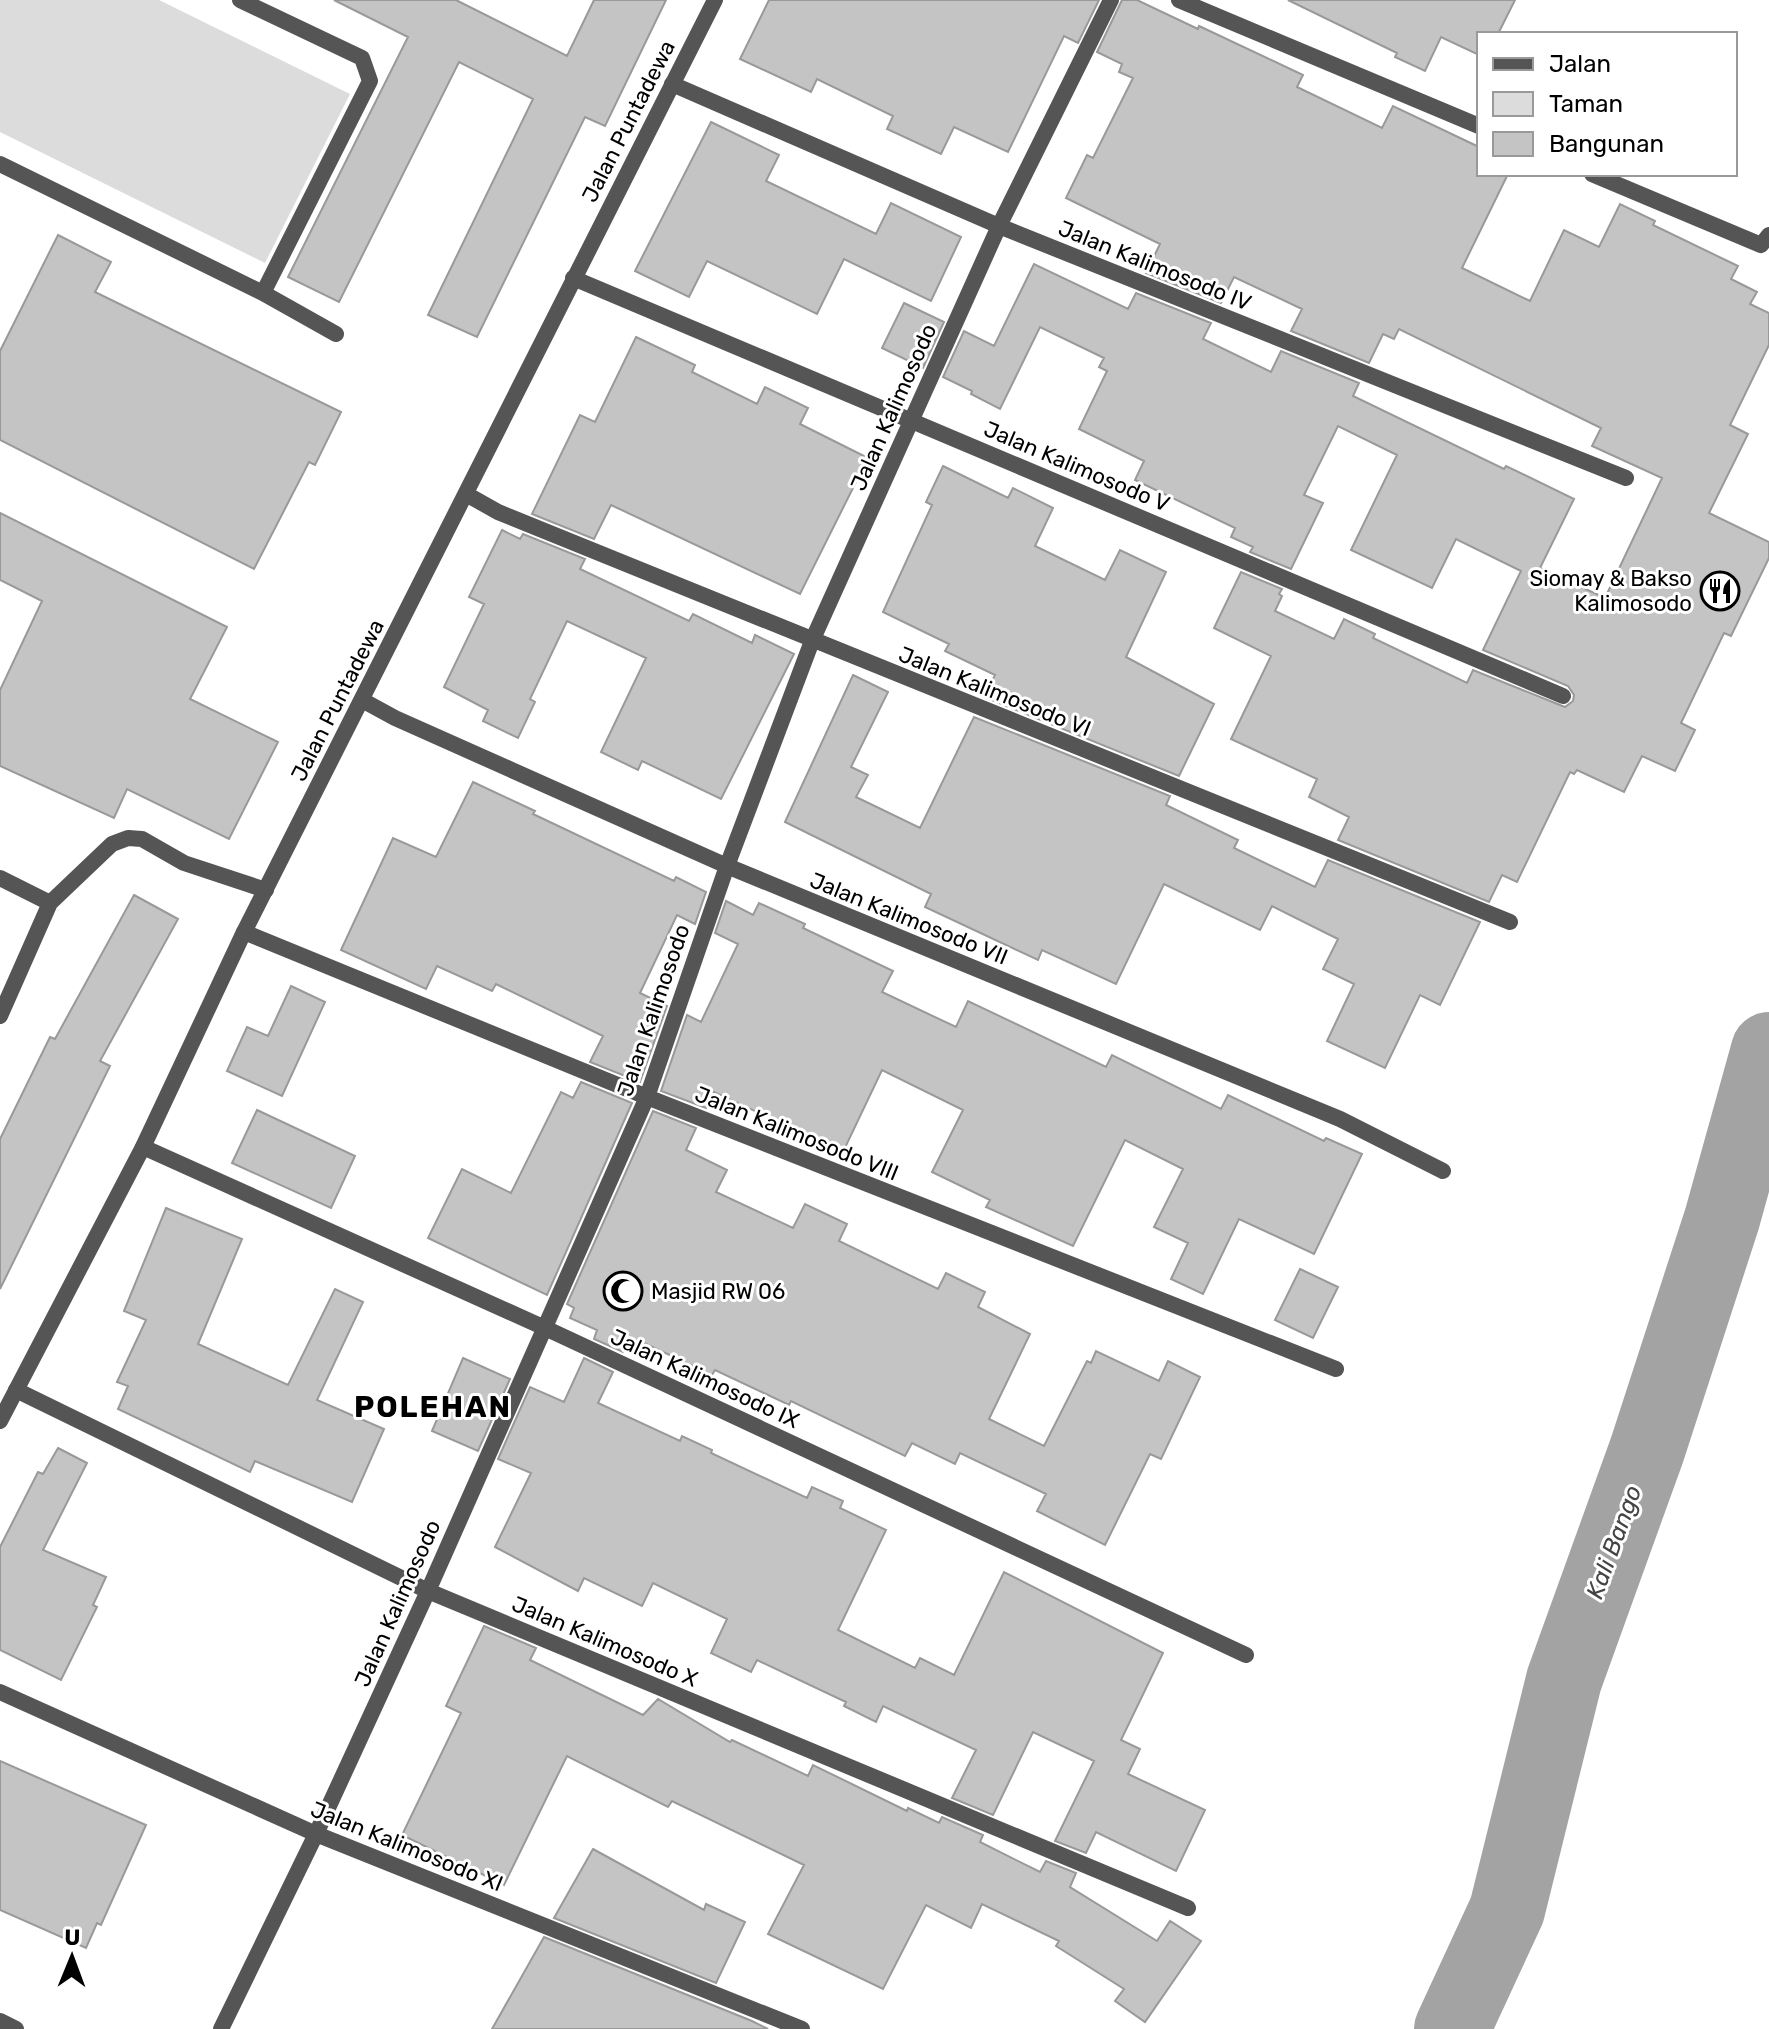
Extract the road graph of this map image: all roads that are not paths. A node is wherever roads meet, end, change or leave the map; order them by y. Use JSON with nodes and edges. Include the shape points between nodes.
{"nodes":[{"id":1,"x":240,"y":0,"type":"edge"},
{"id":2,"x":715,"y":0,"type":"edge"},
{"id":3,"x":1111,"y":0,"type":"edge"},
{"id":4,"x":1179,"y":0,"type":"edge"},
{"id":5,"x":672,"y":84,"type":"junction"},
{"id":6,"x":1477,"y":125,"type":"edge"},
{"id":7,"x":0,"y":164,"type":"edge"},
{"id":8,"x":1597,"y":176,"type":"edge"},
{"id":9,"x":999,"y":226,"type":"junction"},
{"id":10,"x":1765,"y":240,"type":"edge"},
{"id":11,"x":573,"y":278,"type":"junction"},
{"id":12,"x":263,"y":293,"type":"junction"},
{"id":13,"x":336,"y":334,"type":"dead end"},
{"id":14,"x":911,"y":420,"type":"junction"},
{"id":15,"x":1626,"y":478,"type":"dead end"},
{"id":16,"x":466,"y":494,"type":"junction"},
{"id":17,"x":812,"y":641,"type":"junction"},
{"id":18,"x":1563,"y":696,"type":"dead end"},
{"id":19,"x":362,"y":700,"type":"junction"},
{"id":20,"x":727,"y":866,"type":"junction"},
{"id":21,"x":0,"y":878,"type":"edge"},
{"id":22,"x":266,"y":890,"type":"junction"},
{"id":23,"x":50,"y":903,"type":"junction"},
{"id":24,"x":1510,"y":922,"type":"dead end"},
{"id":25,"x":244,"y":932,"type":"junction"},
{"id":26,"x":0,"y":1016,"type":"edge"},
{"id":27,"x":647,"y":1097,"type":"junction"},
{"id":28,"x":143,"y":1147,"type":"junction"},
{"id":29,"x":1443,"y":1171,"type":"dead end"},
{"id":30,"x":545,"y":1328,"type":"junction"},
{"id":31,"x":1336,"y":1369,"type":"dead end"},
{"id":32,"x":16,"y":1390,"type":"junction"},
{"id":33,"x":0,"y":1421,"type":"edge"},
{"id":34,"x":428,"y":1591,"type":"junction"},
{"id":35,"x":1246,"y":1655,"type":"dead end"},
{"id":36,"x":0,"y":1692,"type":"edge"},
{"id":37,"x":316,"y":1834,"type":"junction"},
{"id":38,"x":1188,"y":1908,"type":"dead end"},
{"id":39,"x":0,"y":2021,"type":"edge"},
{"id":40,"x":16,"y":2029,"type":"edge"},
{"id":41,"x":221,"y":2029,"type":"edge"},
{"id":42,"x":802,"y":2029,"type":"edge"}],
"edges":[{"from":1,"to":12,"type":"street","via":[[362,58],[370,81]]},
{"from":2,"to":5,"type":"street","name":"Jalan Puntadewa"},
{"from":3,"to":9,"type":"street","name":"Jalan Kalimosodo"},
{"from":4,"to":6,"type":"street"},
{"from":5,"to":9,"type":"street","name":"Jalan Kalimosodo IV"},
{"from":5,"to":11,"type":"street","name":"Jalan Puntadewa"},
{"from":7,"to":12,"type":"street"},
{"from":8,"to":10,"type":"street"},
{"from":9,"to":14,"type":"street","name":"Jalan Kalimosodo"},
{"from":9,"to":15,"type":"street","name":"Jalan Kalimosodo IV"},
{"from":11,"to":14,"type":"street","name":"Jalan Kalimosodo V"},
{"from":11,"to":16,"type":"street","name":"Jalan Puntadewa"},
{"from":12,"to":13,"type":"street"},
{"from":14,"to":17,"type":"street","name":"Jalan Kalimosodo"},
{"from":14,"to":18,"type":"street","name":"Jalan Kalimosodo V"},
{"from":16,"to":17,"type":"street","name":"Jalan Kalimosodo VI","via":[[498,512]]},
{"from":16,"to":19,"type":"street","name":"Jalan Puntadewa"},
{"from":17,"to":20,"type":"street","name":"Jalan Kalimosodo"},
{"from":17,"to":24,"type":"street","name":"Jalan Kalimosodo VI"},
{"from":19,"to":20,"type":"street","name":"Jalan Kalimosodo VII"},
{"from":19,"to":22,"type":"street","name":"Jalan Puntadewa"},
{"from":20,"to":27,"type":"street","name":"Jalan Kalimosodo"},
{"from":20,"to":29,"type":"street","name":"Jalan Kalimosodo VII","via":[[1340,1119]]},
{"from":21,"to":23,"type":"street"},
{"from":22,"to":23,"type":"street","via":[[184,863],[142,839],[128,838],[112,844]]},
{"from":22,"to":25,"type":"street","name":"Jalan Puntadewa"},
{"from":23,"to":26,"type":"street"},
{"from":25,"to":27,"type":"street","name":"Jalan Kalimosodo VIII"},
{"from":25,"to":28,"type":"street","name":"Jalan Puntadewa"},
{"from":27,"to":30,"type":"street","name":"Jalan Kalimosodo"},
{"from":27,"to":31,"type":"street","name":"Jalan Kalimosodo VIII"},
{"from":28,"to":30,"type":"street","name":"Jalan Kalimosodo IX"},
{"from":28,"to":32,"type":"street","name":"Jalan Puntadewa"},
{"from":30,"to":34,"type":"street","name":"Jalan Kalimosodo"},
{"from":30,"to":35,"type":"street","name":"Jalan Kalimosodo IX"},
{"from":32,"to":33,"type":"street","name":"Jalan Puntadewa"},
{"from":32,"to":34,"type":"street","name":"Jalan Kalimosodo X"},
{"from":34,"to":37,"type":"street","name":"Jalan Kalimosodo"},
{"from":34,"to":38,"type":"street","name":"Jalan Kalimosodo X"},
{"from":36,"to":37,"type":"street","name":"Jalan Kalimosodo XI"},
{"from":37,"to":41,"type":"street","name":"Jalan Kalimosodo"},
{"from":37,"to":42,"type":"street","name":"Jalan Kalimosodo XI"},
{"from":39,"to":40,"type":"street"}]}
